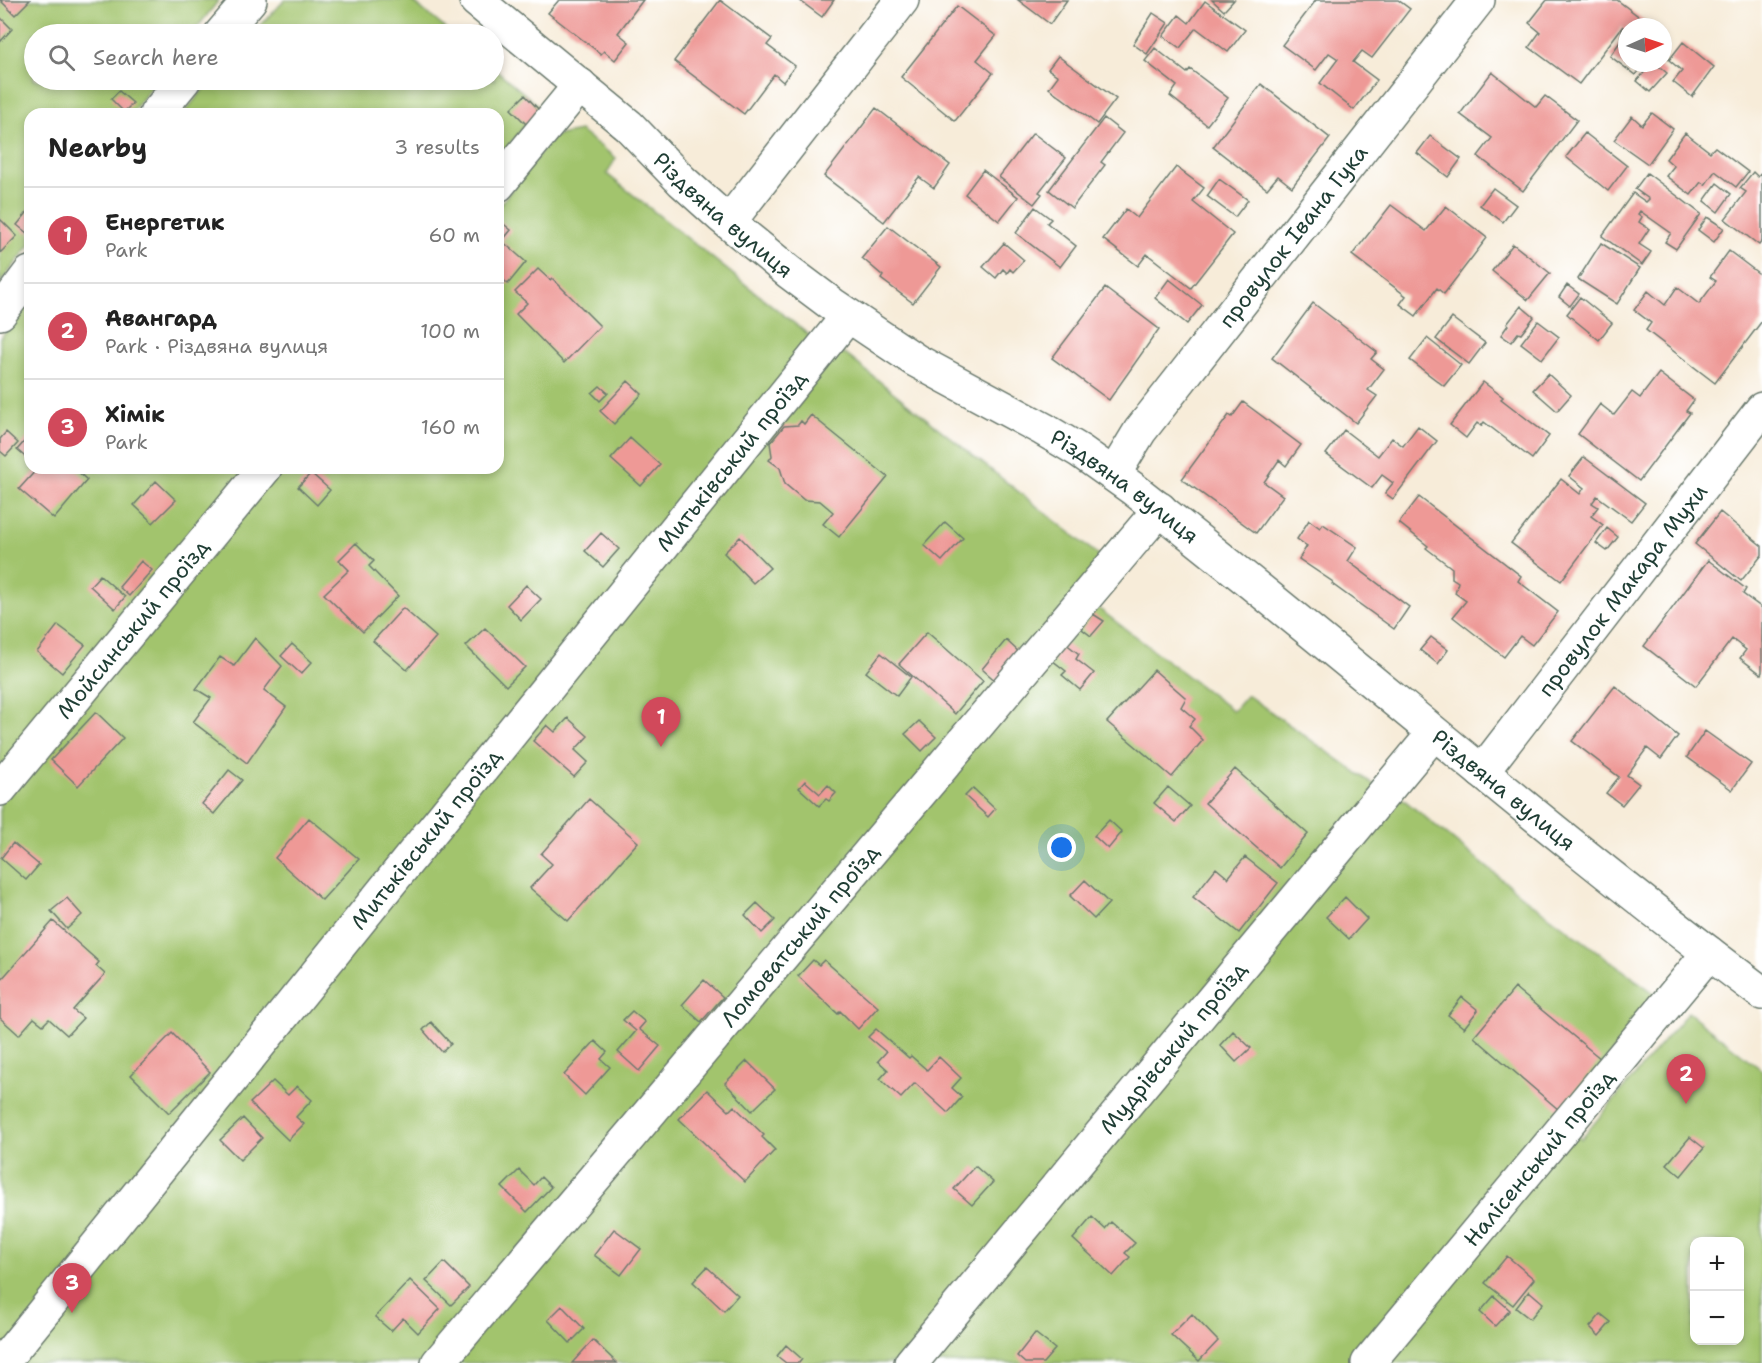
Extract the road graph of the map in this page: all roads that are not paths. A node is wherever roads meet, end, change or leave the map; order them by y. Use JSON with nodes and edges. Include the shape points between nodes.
{"nodes":[{"id":1,"x":250,"y":0,"type":"edge"},
{"id":2,"x":476,"y":0,"type":"edge"},
{"id":3,"x":902,"y":0,"type":"edge"},
{"id":4,"x":1478,"y":0,"type":"edge"},
{"id":5,"x":230,"y":24,"type":"edge"},
{"id":6,"x":580,"y":85,"type":"junction"},
{"id":7,"x":176,"y":90,"type":"edge"},
{"id":8,"x":161,"y":108,"type":"edge"},
{"id":9,"x":504,"y":178,"type":"edge"},
{"id":10,"x":729,"y":222,"type":"junction"},
{"id":11,"x":24,"y":281,"type":"edge"},
{"id":12,"x":0,"y":314,"type":"edge"},
{"id":13,"x":849,"y":316,"type":"junction"},
{"id":14,"x":1762,"y":409,"type":"edge"},
{"id":15,"x":260,"y":474,"type":"edge"},
{"id":16,"x":1114,"y":474,"type":"junction"},
{"id":17,"x":1160,"y":509,"type":"junction"},
{"id":18,"x":1434,"y":733,"type":"junction"},
{"id":19,"x":1482,"y":772,"type":"junction"},
{"id":20,"x":0,"y":789,"type":"edge"},
{"id":21,"x":1709,"y":953,"type":"junction"},
{"id":22,"x":1762,"y":993,"type":"edge"},
{"id":23,"x":2,"y":1363,"type":"edge"},
{"id":24,"x":438,"y":1363,"type":"edge"},
{"id":25,"x":911,"y":1363,"type":"edge"},
{"id":26,"x":1368,"y":1363,"type":"edge"}],
"edges":[{"from":1,"to":5,"type":"street"},
{"from":2,"to":6,"type":"street","name":"Різдвяна вулиця"},
{"from":3,"to":10,"type":"street"},
{"from":4,"to":16,"type":"street","name":"провулок Івана Гука","via":[[1140,431]]},
{"from":6,"to":9,"type":"street"},
{"from":6,"to":10,"type":"street","name":"Різдвяна вулиця"},
{"from":7,"to":8,"type":"street"},
{"from":10,"to":13,"type":"street","name":"Різдвяна вулиця"},
{"from":11,"to":12,"type":"street"},
{"from":13,"to":16,"type":"street","name":"Різдвяна вулиця","via":[[915,360],[1043,429]]},
{"from":13,"to":23,"type":"street","name":"Митьківський проїзд"},
{"from":14,"to":19,"type":"street","name":"провулок Макара Мухи"},
{"from":15,"to":20,"type":"street","name":"Мойсинський проїзд"},
{"from":16,"to":17,"type":"street","name":"Різдвяна вулиця"},
{"from":17,"to":18,"type":"street","name":"Різдвяна вулиця"},
{"from":17,"to":24,"type":"street","name":"Ломоватський проїзд"},
{"from":18,"to":19,"type":"street","name":"Різдвяна вулиця"},
{"from":18,"to":25,"type":"street","name":"Мудрівський проїзд"},
{"from":19,"to":21,"type":"street","name":"Різдвяна вулиця"},
{"from":21,"to":22,"type":"street","name":"Різдвяна вулиця"},
{"from":21,"to":26,"type":"street","name":"Налісенський проїзд"}]}
